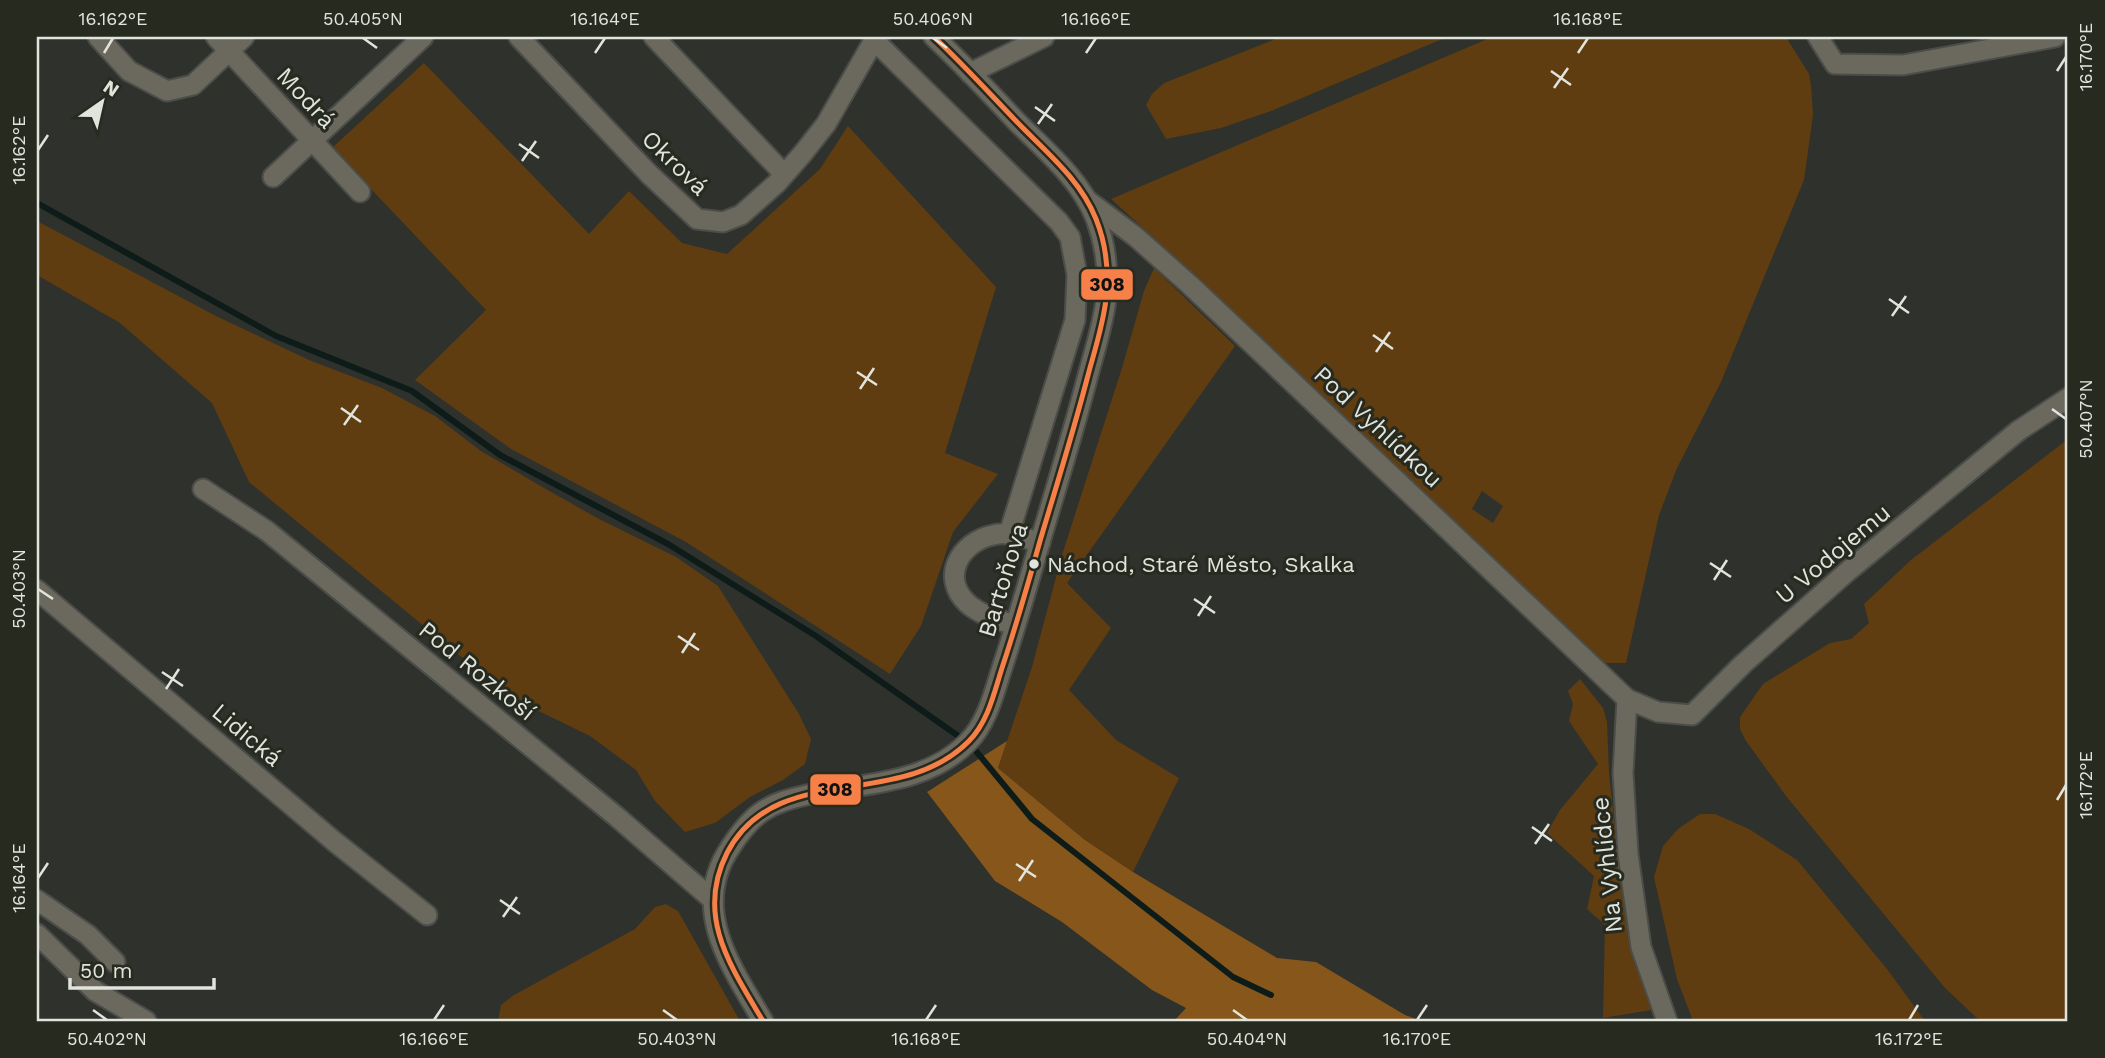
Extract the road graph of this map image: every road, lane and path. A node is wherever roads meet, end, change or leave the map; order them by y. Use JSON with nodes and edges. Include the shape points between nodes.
{"nodes":[{"id":1,"x":98,"y":37,"type":"edge"},
{"id":2,"x":244,"y":37,"type":"edge"},
{"id":3,"x":423,"y":37,"type":"edge"},
{"id":4,"x":519,"y":37,"type":"edge"},
{"id":5,"x":654,"y":37,"type":"edge"},
{"id":6,"x":934,"y":37,"type":"edge"},
{"id":7,"x":1044,"y":37,"type":"edge"},
{"id":8,"x":1818,"y":37,"type":"edge"},
{"id":9,"x":2055,"y":37,"type":"edge"},
{"id":10,"x":875,"y":39,"type":"edge"},
{"id":11,"x":222,"y":44,"type":"edge"},
{"id":12,"x":970,"y":73,"type":"junction"},
{"id":13,"x":312,"y":140,"type":"junction"},
{"id":14,"x":784,"y":174,"type":"junction"},
{"id":15,"x":274,"y":177,"type":"dead end"},
{"id":16,"x":360,"y":192,"type":"dead end"},
{"id":17,"x":1087,"y":200,"type":"junction"},
{"id":18,"x":2068,"y":398,"type":"edge"},
{"id":19,"x":203,"y":489,"type":"dead end"},
{"id":20,"x":1009,"y":534,"type":"junction"},
{"id":21,"x":1040,"y":543,"type":"junction"},
{"id":22,"x":37,"y":590,"type":"edge"},
{"id":23,"x":1015,"y":625,"type":"junction"},
{"id":24,"x":1627,"y":699,"type":"junction"},
{"id":25,"x":37,"y":900,"type":"edge"},
{"id":26,"x":713,"y":900,"type":"junction"},
{"id":27,"x":427,"y":915,"type":"dead end"},
{"id":28,"x":37,"y":934,"type":"edge"},
{"id":29,"x":115,"y":962,"type":"dead end"},
{"id":30,"x":146,"y":1021,"type":"edge"},
{"id":31,"x":763,"y":1021,"type":"edge"},
{"id":32,"x":1667,"y":1021,"type":"edge"}],
"edges":[{"from":1,"to":11,"type":"street","via":[[129,71],[167,91],[193,85]]},
{"from":2,"to":11,"type":"street"},
{"from":3,"to":13,"type":"street"},
{"from":4,"to":14,"type":"street","name":"Okrová","via":[[697,219],[723,222],[741,215]]},
{"from":5,"to":14,"type":"street"},
{"from":6,"to":12,"type":"street","name":"Bartoňova"},
{"from":7,"to":12,"type":"street"},
{"from":8,"to":9,"type":"street","via":[[1835,64],[1903,65]]},
{"from":10,"to":14,"type":"street","name":"Okrová","via":[[825,124]]},
{"from":10,"to":20,"type":"street","via":[[1070,237],[1077,275],[1075,320]]},
{"from":11,"to":13,"type":"street","name":"Modrá"},
{"from":12,"to":17,"type":"street","name":"Bartoňova"},
{"from":13,"to":15,"type":"street"},
{"from":13,"to":16,"type":"street","name":"Modrá"},
{"from":17,"to":21,"type":"street","name":"Bartoňova","via":[[1107,256],[1104,317]]},
{"from":17,"to":24,"type":"street","name":"Pod Vyhlídkou","via":[[1190,285]]},
{"from":18,"to":24,"type":"street","name":"U Vodojemu","via":[[2018,431],[1848,571],[1692,715],[1658,712]]},
{"from":19,"to":26,"type":"street","name":"Pod Rozkoší","via":[[267,531]]},
{"from":20,"to":21,"type":"street"},
{"from":20,"to":23,"type":"street","via":[[993,534],[969,543],[958,558],[954,580],[965,602],[986,616]]},
{"from":21,"to":23,"type":"street","name":"Bartoňova"},
{"from":22,"to":27,"type":"street","name":"Lidická"},
{"from":23,"to":26,"type":"street","name":"Bartoňova","via":[[989,709],[975,735],[958,752],[930,770],[782,801],[762,812],[726,854]]},
{"from":24,"to":32,"type":"street","name":"Na Vyhlídce","via":[[1623,774],[1628,854],[1641,947]]},
{"from":25,"to":29,"type":"street","via":[[88,934]]},
{"from":26,"to":31,"type":"street","name":"Bartoňova","via":[[720,943]]},
{"from":28,"to":30,"type":"street","via":[[95,991]]}]}
